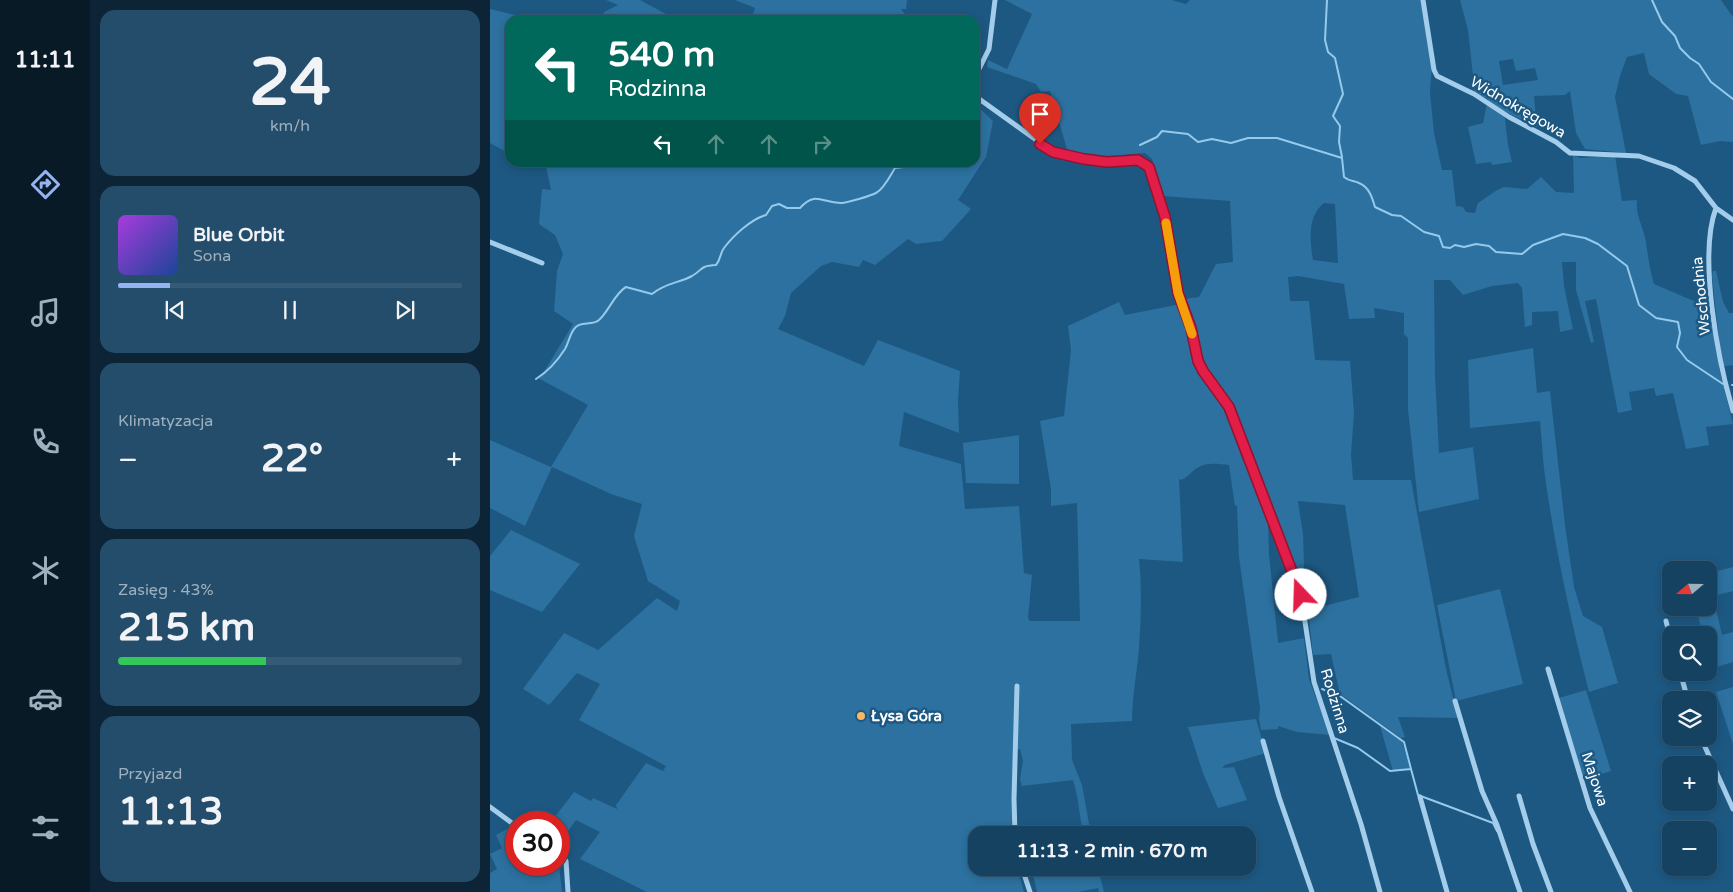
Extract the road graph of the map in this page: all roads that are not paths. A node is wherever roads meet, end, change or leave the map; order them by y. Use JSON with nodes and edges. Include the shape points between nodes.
{"nodes":[{"id":1,"x":995,"y":0,"type":"edge"},
{"id":2,"x":1423,"y":0,"type":"edge"},
{"id":3,"x":980,"y":67,"type":"edge"},
{"id":4,"x":980,"y":100,"type":"edge"},
{"id":5,"x":1716,"y":208,"type":"junction"},
{"id":6,"x":1733,"y":220,"type":"edge"},
{"id":7,"x":490,"y":242,"type":"edge"},
{"id":8,"x":542,"y":263,"type":"dead end"},
{"id":9,"x":1733,"y":411,"type":"edge"},
{"id":10,"x":1666,"y":621,"type":"dead end"},
{"id":11,"x":1667,"y":626,"type":"edge"},
{"id":12,"x":1548,"y":669,"type":"dead end"},
{"id":13,"x":1018,"y":686,"type":"dead end"},
{"id":14,"x":1455,"y":702,"type":"dead end"},
{"id":15,"x":1263,"y":741,"type":"dead end"},
{"id":16,"x":1705,"y":746,"type":"edge"},
{"id":17,"x":1518,"y":796,"type":"dead end"},
{"id":18,"x":1420,"y":797,"type":"dead end"},
{"id":19,"x":490,"y":807,"type":"edge"},
{"id":20,"x":1733,"y":809,"type":"edge"},
{"id":21,"x":505,"y":818,"type":"edge"},
{"id":22,"x":1015,"y":826,"type":"edge"},
{"id":23,"x":567,"y":876,"type":"edge"},
{"id":24,"x":1025,"y":876,"type":"edge"},
{"id":25,"x":568,"y":892,"type":"edge"},
{"id":26,"x":1030,"y":892,"type":"edge"},
{"id":27,"x":1312,"y":892,"type":"edge"},
{"id":28,"x":1380,"y":892,"type":"edge"},
{"id":29,"x":1447,"y":892,"type":"edge"},
{"id":30,"x":1520,"y":892,"type":"edge"},
{"id":31,"x":1551,"y":892,"type":"edge"},
{"id":32,"x":1630,"y":892,"type":"edge"}],
"edges":[{"from":1,"to":3,"type":"street","via":[[989,49]]},
{"from":2,"to":5,"type":"street","name":"Widnokręgowa","via":[[1437,76],[1474,94],[1570,153],[1639,156],[1663,163],[1695,181]]},
{"from":4,"to":28,"type":"street","name":"Rodzinna","via":[[1053,152],[1101,162],[1138,160],[1151,171],[1165,217],[1178,293],[1191,328],[1198,361],[1229,407],[1301,595],[1314,682],[1362,824]]},
{"from":5,"to":6,"type":"street","name":"Widnokręgowa"},
{"from":5,"to":9,"type":"street","name":"Wschodnia","via":[[1711,223],[1708,261],[1716,327]]},
{"from":7,"to":8,"type":"street"},
{"from":10,"to":11,"type":"street"},
{"from":12,"to":32,"type":"street","name":"Majowa","via":[[1590,808]]},
{"from":13,"to":22,"type":"street"},
{"from":14,"to":30,"type":"street","via":[[1482,791]]},
{"from":15,"to":27,"type":"street"},
{"from":16,"to":20,"type":"street"},
{"from":17,"to":31,"type":"street"},
{"from":18,"to":29,"type":"street"},
{"from":19,"to":21,"type":"street"},
{"from":23,"to":25,"type":"street"},
{"from":24,"to":26,"type":"street"}]}
